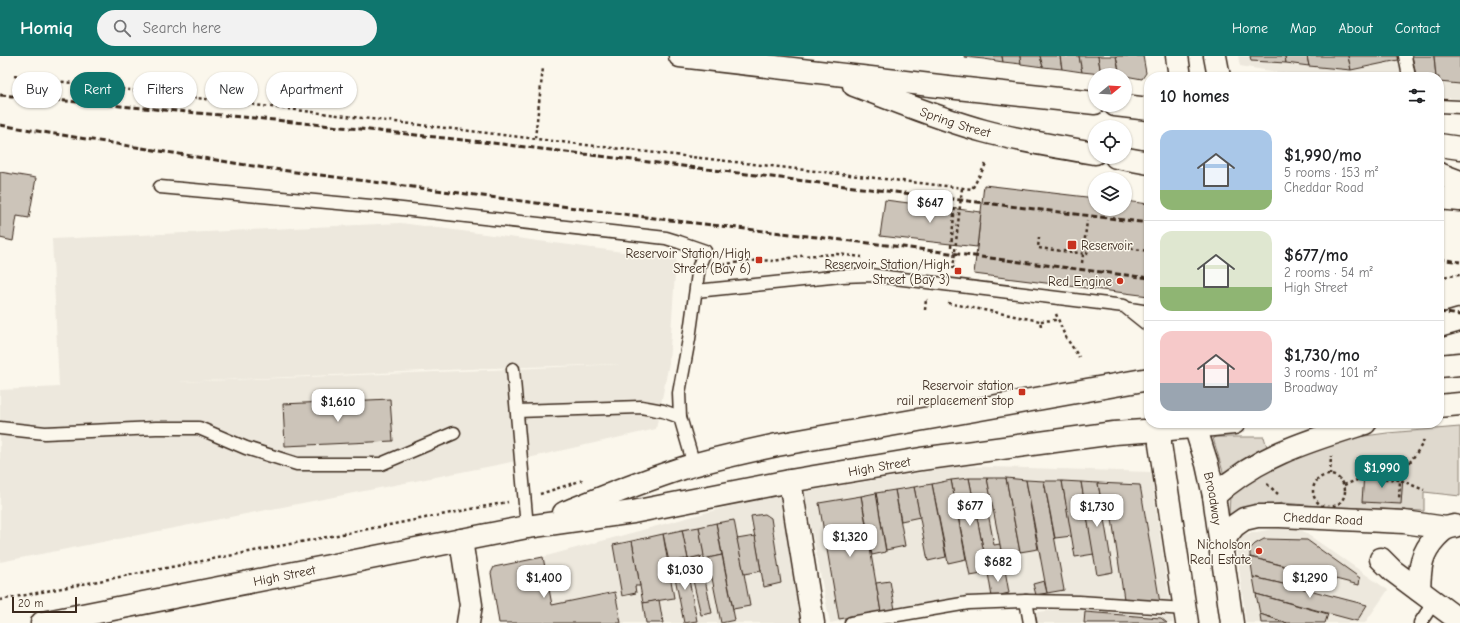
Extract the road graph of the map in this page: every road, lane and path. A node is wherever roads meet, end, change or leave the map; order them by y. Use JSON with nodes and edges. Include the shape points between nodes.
{"nodes":[{"id":1,"x":680,"y":56,"type":"edge"},
{"id":2,"x":1177,"y":56,"type":"edge"},
{"id":3,"x":1215,"y":56,"type":"edge"},
{"id":4,"x":1405,"y":56,"type":"edge"},
{"id":5,"x":766,"y":61,"type":"edge"},
{"id":6,"x":543,"y":68,"type":"dead end"},
{"id":7,"x":821,"y":72,"type":"junction"},
{"id":8,"x":1179,"y":72,"type":"edge"},
{"id":9,"x":1218,"y":72,"type":"edge"},
{"id":10,"x":1408,"y":72,"type":"edge"},
{"id":11,"x":62,"y":82,"type":"edge"},
{"id":12,"x":948,"y":87,"type":"junction"},
{"id":13,"x":1088,"y":102,"type":"edge"},
{"id":14,"x":1444,"y":106,"type":"edge"},
{"id":15,"x":1132,"y":107,"type":"edge"},
{"id":16,"x":1144,"y":108,"type":"edge"},
{"id":17,"x":1460,"y":108,"type":"edge"},
{"id":18,"x":951,"y":121,"type":"junction"},
{"id":19,"x":536,"y":138,"type":"junction"},
{"id":20,"x":1444,"y":146,"type":"edge"},
{"id":21,"x":1460,"y":148,"type":"edge"},
{"id":22,"x":1088,"y":153,"type":"edge"},
{"id":23,"x":1132,"y":160,"type":"edge"},
{"id":24,"x":987,"y":162,"type":"dead end"},
{"id":25,"x":1144,"y":162,"type":"edge"},
{"id":26,"x":1444,"y":176,"type":"edge"},
{"id":27,"x":1460,"y":182,"type":"edge"},
{"id":28,"x":160,"y":187,"type":"dead end"},
{"id":29,"x":962,"y":188,"type":"junction"},
{"id":30,"x":1444,"y":198,"type":"edge"},
{"id":31,"x":1460,"y":200,"type":"edge"},
{"id":32,"x":955,"y":205,"type":"dead end"},
{"id":33,"x":1087,"y":221,"type":"dead end"},
{"id":34,"x":1039,"y":237,"type":"dead end"},
{"id":35,"x":1084,"y":242,"type":"junction"},
{"id":36,"x":1089,"y":243,"type":"junction"},
{"id":37,"x":950,"y":247,"type":"dead end"},
{"id":38,"x":1144,"y":249,"type":"edge"},
{"id":39,"x":1082,"y":263,"type":"dead end"},
{"id":40,"x":953,"y":270,"type":"dead end"},
{"id":41,"x":1460,"y":275,"type":"edge"},
{"id":42,"x":1444,"y":277,"type":"edge"},
{"id":43,"x":696,"y":291,"type":"junction"},
{"id":44,"x":1052,"y":297,"type":"junction"},
{"id":45,"x":933,"y":301,"type":"dead end"},
{"id":46,"x":947,"y":303,"type":"dead end"},
{"id":47,"x":1129,"y":308,"type":"junction"},
{"id":48,"x":924,"y":310,"type":"dead end"},
{"id":49,"x":1144,"y":311,"type":"edge"},
{"id":50,"x":1058,"y":320,"type":"junction"},
{"id":51,"x":1460,"y":320,"type":"edge"},
{"id":52,"x":1040,"y":321,"type":"junction"},
{"id":53,"x":1144,"y":322,"type":"edge"},
{"id":54,"x":1444,"y":325,"type":"edge"},
{"id":55,"x":1041,"y":326,"type":"dead end"},
{"id":56,"x":1080,"y":357,"type":"dead end"},
{"id":57,"x":1460,"y":364,"type":"edge"},
{"id":58,"x":1444,"y":366,"type":"edge"},
{"id":59,"x":513,"y":369,"type":"dead end"},
{"id":60,"x":1144,"y":380,"type":"edge"},
{"id":61,"x":1460,"y":404,"type":"edge"},
{"id":62,"x":1444,"y":406,"type":"edge"},
{"id":63,"x":517,"y":411,"type":"junction"},
{"id":64,"x":1444,"y":411,"type":"edge"},
{"id":65,"x":1460,"y":413,"type":"edge"},
{"id":66,"x":680,"y":417,"type":"junction"},
{"id":67,"x":0,"y":428,"type":"edge"},
{"id":68,"x":1147,"y":428,"type":"edge"},
{"id":69,"x":1160,"y":428,"type":"edge"},
{"id":70,"x":1195,"y":428,"type":"edge"},
{"id":71,"x":1350,"y":428,"type":"edge"},
{"id":72,"x":454,"y":433,"type":"dead end"},
{"id":73,"x":1424,"y":440,"type":"dead end"},
{"id":74,"x":1332,"y":452,"type":"dead end"},
{"id":75,"x":694,"y":465,"type":"junction"},
{"id":76,"x":1330,"y":475,"type":"junction"},
{"id":77,"x":1400,"y":480,"type":"junction"},
{"id":78,"x":790,"y":481,"type":"junction"},
{"id":79,"x":1344,"y":485,"type":"junction"},
{"id":80,"x":1424,"y":490,"type":"dead end"},
{"id":81,"x":1214,"y":496,"type":"junction"},
{"id":82,"x":697,"y":499,"type":"junction"},
{"id":83,"x":1399,"y":501,"type":"dead end"},
{"id":84,"x":527,"y":527,"type":"junction"},
{"id":85,"x":1453,"y":527,"type":"edge"},
{"id":86,"x":453,"y":542,"type":"junction"},
{"id":87,"x":1221,"y":553,"type":"junction"},
{"id":88,"x":1381,"y":559,"type":"dead end"},
{"id":89,"x":1426,"y":596,"type":"junction"},
{"id":90,"x":1026,"y":601,"type":"junction"},
{"id":91,"x":1186,"y":616,"type":"edge"},
{"id":92,"x":98,"y":618,"type":"edge"},
{"id":93,"x":1460,"y":621,"type":"edge"},
{"id":94,"x":42,"y":623,"type":"edge"},
{"id":95,"x":467,"y":623,"type":"edge"},
{"id":96,"x":813,"y":623,"type":"edge"},
{"id":97,"x":850,"y":623,"type":"edge"},
{"id":98,"x":1030,"y":623,"type":"edge"},
{"id":99,"x":1232,"y":623,"type":"edge"},
{"id":100,"x":1420,"y":623,"type":"edge"}],
"edges":[{"from":1,"to":5,"type":"main road","name":"Spring Street"},
{"from":2,"to":8,"type":"main road"},
{"from":3,"to":9,"type":"main road"},
{"from":4,"to":10,"type":"lane"},
{"from":5,"to":7,"type":"main road","name":"Spring Street"},
{"from":6,"to":19,"type":"path"},
{"from":7,"to":12,"type":"main road","name":"Spring Street"},
{"from":7,"to":18,"type":"main road","name":"Spring Street"},
{"from":11,"to":19,"type":"path"},
{"from":12,"to":13,"type":"main road","name":"Spring Street"},
{"from":12,"to":18,"type":"main road"},
{"from":14,"to":17,"type":"lane"},
{"from":15,"to":16,"type":"main road"},
{"from":18,"to":22,"type":"main road","name":"Spring Street","via":[[984,132]]},
{"from":19,"to":29,"type":"path"},
{"from":20,"to":21,"type":"main road"},
{"from":23,"to":25,"type":"main road"},
{"from":24,"to":29,"type":"path","via":[[972,189]]},
{"from":26,"to":27,"type":"main road"},
{"from":28,"to":43,"type":"lane","via":[[393,208],[673,240],[705,251],[699,266]]},
{"from":29,"to":40,"type":"path"},
{"from":30,"to":31,"type":"main road"},
{"from":32,"to":37,"type":"path"},
{"from":33,"to":35,"type":"path"},
{"from":34,"to":36,"type":"path","via":[[1038,248],[1087,254]]},
{"from":35,"to":36,"type":"path"},
{"from":35,"to":39,"type":"path"},
{"from":36,"to":38,"type":"path"},
{"from":41,"to":42,"type":"path"},
{"from":43,"to":44,"type":"lane","via":[[870,275]]},
{"from":43,"to":66,"type":"lane","via":[[679,393]]},
{"from":44,"to":47,"type":"lane"},
{"from":44,"to":50,"type":"path"},
{"from":45,"to":48,"type":"path","via":[[926,299]]},
{"from":46,"to":52,"type":"path"},
{"from":47,"to":49,"type":"lane"},
{"from":47,"to":53,"type":"lane"},
{"from":50,"to":52,"type":"path"},
{"from":50,"to":56,"type":"path","via":[[1065,336]]},
{"from":51,"to":54,"type":"main road"},
{"from":52,"to":55,"type":"path"},
{"from":57,"to":58,"type":"main road"},
{"from":59,"to":63,"type":"lane"},
{"from":60,"to":75,"type":"main road","name":"High Street","via":[[777,445]]},
{"from":61,"to":62,"type":"main road"},
{"from":63,"to":66,"type":"lane","via":[[641,407]]},
{"from":63,"to":84,"type":"lane"},
{"from":64,"to":65,"type":"main road"},
{"from":66,"to":75,"type":"lane"},
{"from":67,"to":72,"type":"lane","via":[[44,433],[199,428],[246,448],[297,464],[381,464]]},
{"from":68,"to":78,"type":"main road","name":"High Street","via":[[921,459]]},
{"from":69,"to":91,"type":"main road","via":[[1160,444]]},
{"from":70,"to":81,"type":"main road","name":"Broadway"},
{"from":71,"to":81,"type":"main road","via":[[1271,456],[1240,474]]},
{"from":73,"to":77,"type":"path"},
{"from":74,"to":76,"type":"path"},
{"from":75,"to":82,"type":"main road"},
{"from":75,"to":84,"type":"main road","name":"High Street"},
{"from":76,"to":79,"type":"path","via":[[1340,479]]},
{"from":76,"to":79,"type":"path","via":[[1320,478],[1314,486],[1314,495],[1320,505],[1330,507],[1340,503],[1345,496]]},
{"from":77,"to":79,"type":"path","via":[[1365,477]]},
{"from":77,"to":80,"type":"path"},
{"from":77,"to":83,"type":"path"},
{"from":78,"to":82,"type":"main road","name":"High Street"},
{"from":78,"to":96,"type":"main road"},
{"from":81,"to":87,"type":"main road","name":"Broadway"},
{"from":82,"to":84,"type":"main road","name":"High Street","via":[[633,512]]},
{"from":84,"to":86,"type":"main road","name":"High Street"},
{"from":85,"to":87,"type":"main road","name":"Cheddar Road","via":[[1404,522],[1257,516],[1244,519],[1234,526],[1227,535]]},
{"from":85,"to":89,"type":"main road","name":"Cheddar Road","via":[[1434,539],[1424,553],[1421,561]]},
{"from":86,"to":92,"type":"main road","name":"High Street"},
{"from":86,"to":95,"type":"main road","via":[[471,605]]},
{"from":87,"to":99,"type":"main road","name":"Broadway"},
{"from":88,"to":89,"type":"main road"},
{"from":89,"to":93,"type":"main road"},
{"from":89,"to":100,"type":"lane"},
{"from":90,"to":91,"type":"lane","via":[[1079,602]]},
{"from":90,"to":97,"type":"lane","via":[[968,603]]},
{"from":90,"to":98,"type":"lane"},
{"from":92,"to":94,"type":"main road","name":"High Street"}]}
